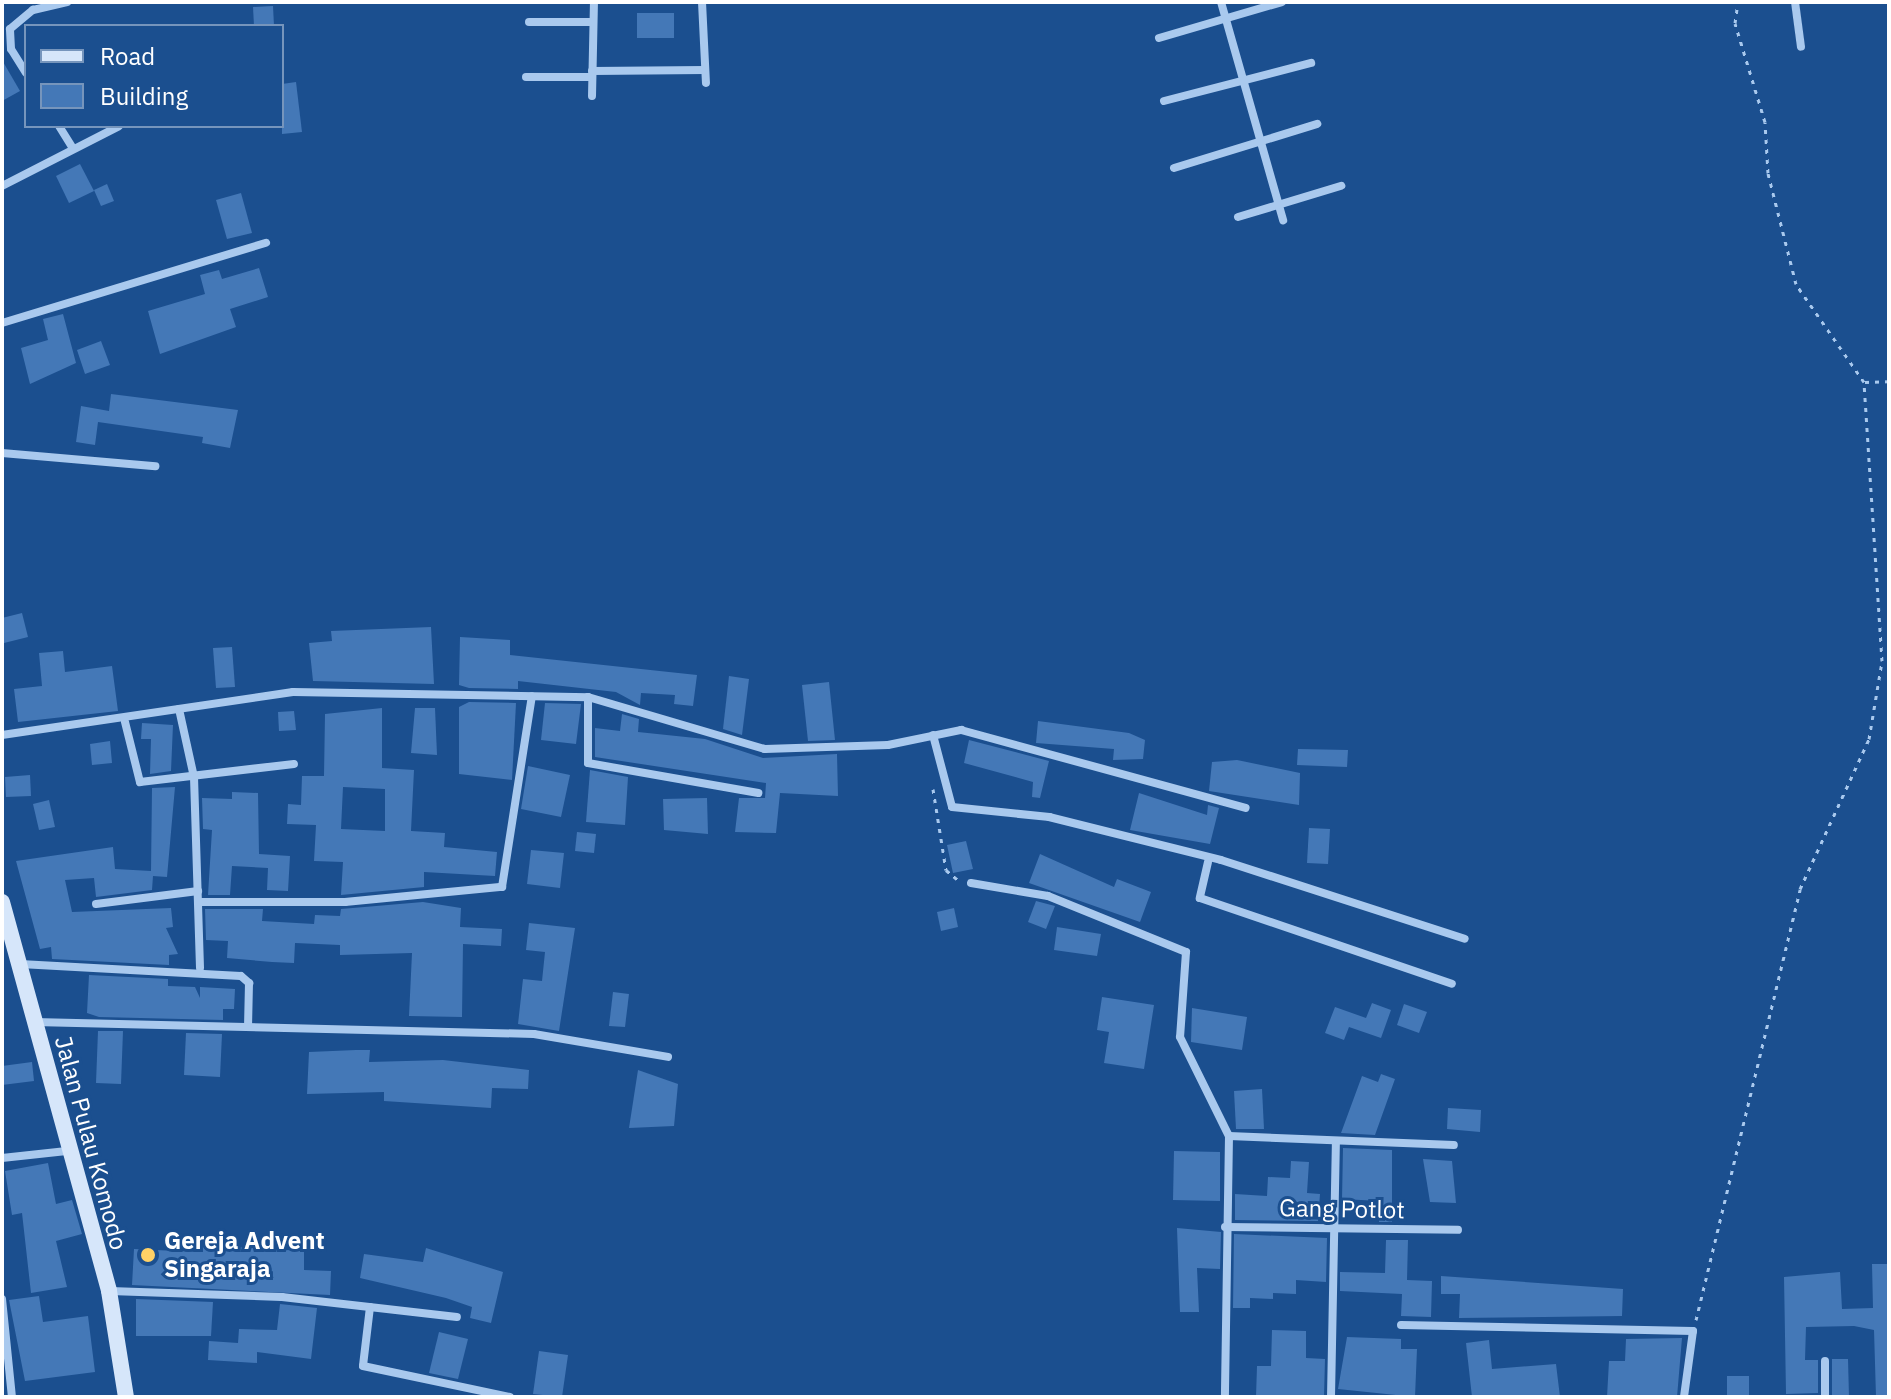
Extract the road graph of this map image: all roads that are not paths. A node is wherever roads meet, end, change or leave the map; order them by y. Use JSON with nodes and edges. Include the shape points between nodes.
{"nodes":[{"id":1,"x":67,"y":2,"type":"edge"},
{"id":2,"x":594,"y":2,"type":"edge"},
{"id":3,"x":702,"y":2,"type":"edge"},
{"id":4,"x":1221,"y":2,"type":"edge"},
{"id":5,"x":1282,"y":2,"type":"edge"},
{"id":6,"x":1795,"y":2,"type":"edge"},
{"id":7,"x":1226,"y":19,"type":"junction"},
{"id":8,"x":529,"y":22,"type":"dead end"},
{"id":9,"x":593,"y":22,"type":"junction"},
{"id":10,"x":1159,"y":38,"type":"dead end"},
{"id":11,"x":1801,"y":47,"type":"dead end"},
{"id":12,"x":1311,"y":63,"type":"dead end"},
{"id":13,"x":24,"y":70,"type":"edge"},
{"id":14,"x":705,"y":70,"type":"junction"},
{"id":15,"x":592,"y":74,"type":"junction"},
{"id":16,"x":526,"y":77,"type":"dead end"},
{"id":17,"x":1243,"y":79,"type":"junction"},
{"id":18,"x":706,"y":83,"type":"dead end"},
{"id":19,"x":592,"y":96,"type":"dead end"},
{"id":20,"x":1164,"y":101,"type":"dead end"},
{"id":21,"x":1317,"y":124,"type":"dead end"},
{"id":22,"x":60,"y":128,"type":"edge"},
{"id":23,"x":115,"y":128,"type":"edge"},
{"id":24,"x":1260,"y":142,"type":"junction"},
{"id":25,"x":73,"y":148,"type":"junction"},
{"id":26,"x":1174,"y":168,"type":"dead end"},
{"id":27,"x":2,"y":186,"type":"edge"},
{"id":28,"x":1341,"y":186,"type":"dead end"},
{"id":29,"x":1279,"y":205,"type":"junction"},
{"id":30,"x":1238,"y":217,"type":"dead end"},
{"id":31,"x":1283,"y":220,"type":"dead end"},
{"id":32,"x":266,"y":243,"type":"dead end"},
{"id":33,"x":2,"y":323,"type":"edge"},
{"id":34,"x":2,"y":453,"type":"edge"},
{"id":35,"x":155,"y":466,"type":"dead end"},
{"id":36,"x":532,"y":696,"type":"junction"},
{"id":37,"x":588,"y":697,"type":"junction"},
{"id":38,"x":179,"y":709,"type":"junction"},
{"id":39,"x":125,"y":722,"type":"junction"},
{"id":40,"x":2,"y":735,"type":"edge"},
{"id":41,"x":933,"y":735,"type":"junction"},
{"id":42,"x":294,"y":764,"type":"dead end"},
{"id":43,"x":194,"y":777,"type":"junction"},
{"id":44,"x":758,"y":793,"type":"dead end"},
{"id":45,"x":1246,"y":808,"type":"dead end"},
{"id":46,"x":1208,"y":862,"type":"junction"},
{"id":47,"x":971,"y":883,"type":"road end"},
{"id":48,"x":198,"y":891,"type":"junction"},
{"id":49,"x":2,"y":902,"type":"edge"},
{"id":50,"x":200,"y":902,"type":"junction"},
{"id":51,"x":96,"y":904,"type":"dead end"},
{"id":52,"x":1465,"y":939,"type":"dead end"},
{"id":53,"x":20,"y":964,"type":"junction"},
{"id":54,"x":200,"y":968,"type":"junction"},
{"id":55,"x":1452,"y":984,"type":"dead end"},
{"id":56,"x":34,"y":1022,"type":"junction"},
{"id":57,"x":248,"y":1027,"type":"junction"},
{"id":58,"x":668,"y":1057,"type":"dead end"},
{"id":59,"x":1229,"y":1136,"type":"junction"},
{"id":60,"x":1336,"y":1141,"type":"junction"},
{"id":61,"x":1454,"y":1145,"type":"dead end"},
{"id":62,"x":67,"y":1151,"type":"junction"},
{"id":63,"x":2,"y":1158,"type":"edge"},
{"id":64,"x":1225,"y":1227,"type":"junction"},
{"id":65,"x":1335,"y":1230,"type":"junction"},
{"id":66,"x":1458,"y":1230,"type":"dead end"},
{"id":67,"x":109,"y":1291,"type":"junction"},
{"id":68,"x":2,"y":1299,"type":"edge"},
{"id":69,"x":370,"y":1307,"type":"junction"},
{"id":70,"x":457,"y":1317,"type":"dead end"},
{"id":71,"x":1401,"y":1325,"type":"dead end"},
{"id":72,"x":1825,"y":1361,"type":"dead end"},
{"id":73,"x":12,"y":1397,"type":"edge"},
{"id":74,"x":126,"y":1397,"type":"edge"},
{"id":75,"x":510,"y":1397,"type":"edge"},
{"id":76,"x":1225,"y":1397,"type":"edge"},
{"id":77,"x":1331,"y":1397,"type":"edge"},
{"id":78,"x":1684,"y":1397,"type":"edge"},
{"id":79,"x":1825,"y":1397,"type":"edge"}],
"edges":[{"from":1,"to":13,"type":"street","via":[[33,10],[10,29],[11,49]]},
{"from":2,"to":9,"type":"street"},
{"from":3,"to":14,"type":"street"},
{"from":4,"to":7,"type":"street"},
{"from":5,"to":7,"type":"street"},
{"from":6,"to":11,"type":"street"},
{"from":7,"to":10,"type":"street"},
{"from":7,"to":17,"type":"street"},
{"from":8,"to":9,"type":"street"},
{"from":9,"to":15,"type":"street"},
{"from":12,"to":17,"type":"street"},
{"from":14,"to":15,"type":"street"},
{"from":14,"to":18,"type":"street"},
{"from":15,"to":16,"type":"street"},
{"from":15,"to":19,"type":"street"},
{"from":17,"to":20,"type":"street"},
{"from":17,"to":24,"type":"street"},
{"from":21,"to":24,"type":"street"},
{"from":22,"to":25,"type":"street"},
{"from":23,"to":25,"type":"street"},
{"from":24,"to":26,"type":"street"},
{"from":24,"to":29,"type":"street"},
{"from":25,"to":27,"type":"street"},
{"from":28,"to":29,"type":"street"},
{"from":29,"to":30,"type":"street"},
{"from":29,"to":31,"type":"street"},
{"from":32,"to":33,"type":"street"},
{"from":34,"to":35,"type":"street"},
{"from":36,"to":37,"type":"street"},
{"from":36,"to":38,"type":"street","via":[[371,689]]},
{"from":36,"to":50,"type":"street","via":[[502,887],[372,901]]},
{"from":37,"to":41,"type":"street","via":[[765,749],[825,751]]},
{"from":37,"to":44,"type":"street","via":[[588,763]]},
{"from":38,"to":39,"type":"street"},
{"from":38,"to":43,"type":"street"},
{"from":39,"to":40,"type":"street"},
{"from":39,"to":43,"type":"street","via":[[137,780]]},
{"from":41,"to":45,"type":"street","via":[[961,730]]},
{"from":41,"to":46,"type":"street","via":[[952,807],[1049,817]]},
{"from":42,"to":43,"type":"street"},
{"from":43,"to":48,"type":"street"},
{"from":46,"to":52,"type":"street","via":[[1221,860]]},
{"from":46,"to":55,"type":"street","via":[[1200,898]]},
{"from":47,"to":59,"type":"street","via":[[1048,896],[1186,952],[1180,1037]]},
{"from":48,"to":50,"type":"street"},
{"from":48,"to":51,"type":"street"},
{"from":49,"to":53,"type":"street","name":"Jalan Pulau Komodo"},
{"from":50,"to":54,"type":"street"},
{"from":53,"to":54,"type":"street"},
{"from":53,"to":56,"type":"street","name":"Jalan Pulau Komodo"},
{"from":54,"to":57,"type":"street","via":[[249,983]]},
{"from":56,"to":57,"type":"street"},
{"from":56,"to":62,"type":"street","name":"Jalan Pulau Komodo"},
{"from":57,"to":58,"type":"street","via":[[534,1034]]},
{"from":59,"to":60,"type":"street"},
{"from":59,"to":64,"type":"street"},
{"from":60,"to":61,"type":"street"},
{"from":60,"to":65,"type":"street"},
{"from":62,"to":63,"type":"street"},
{"from":62,"to":67,"type":"street","name":"Jalan Pulau Komodo"},
{"from":64,"to":65,"type":"street","name":"Gang Potlot"},
{"from":64,"to":76,"type":"street"},
{"from":65,"to":66,"type":"street","name":"Gang Potlot"},
{"from":65,"to":77,"type":"street"},
{"from":67,"to":69,"type":"street"},
{"from":67,"to":74,"type":"street","name":"Jalan Pulau Komodo"},
{"from":68,"to":73,"type":"street"},
{"from":69,"to":70,"type":"street"},
{"from":69,"to":75,"type":"street","via":[[363,1366]]},
{"from":71,"to":78,"type":"street","via":[[1693,1331]]},
{"from":72,"to":79,"type":"street"}]}
